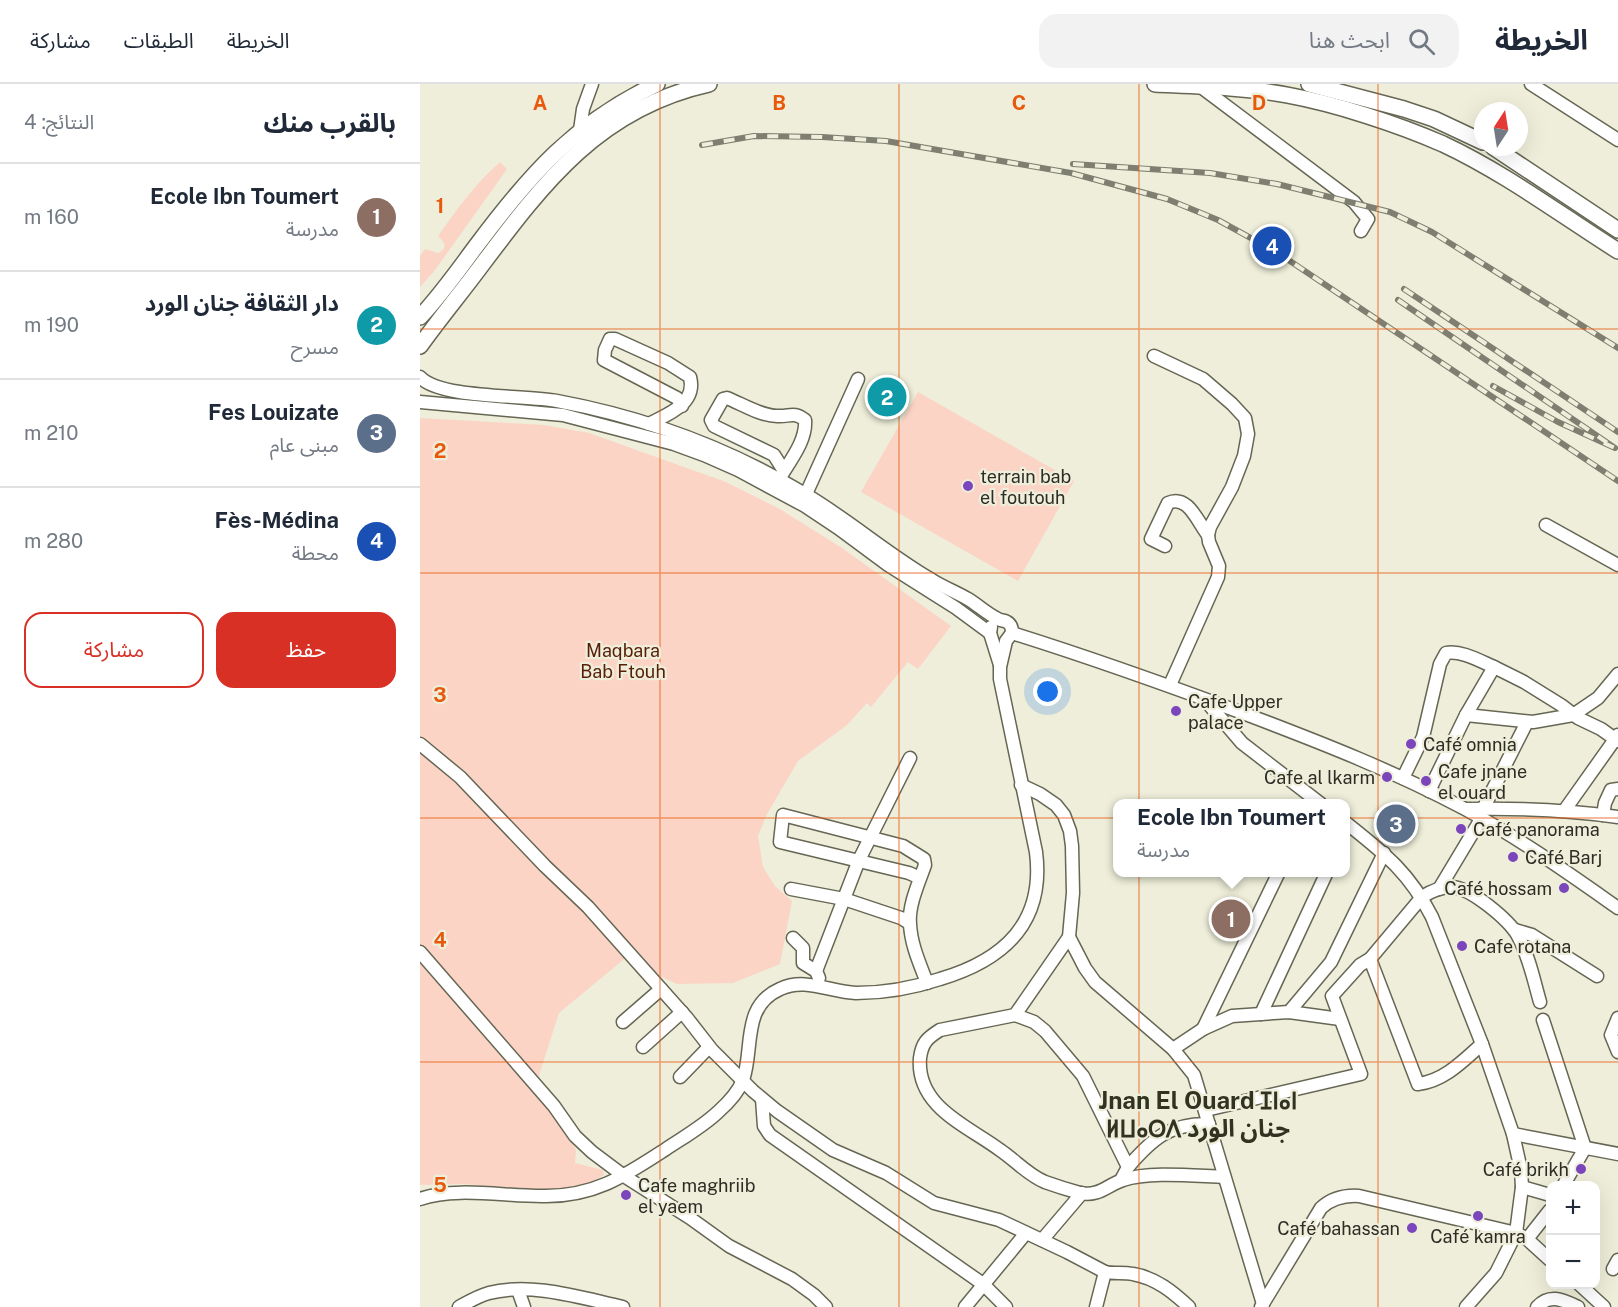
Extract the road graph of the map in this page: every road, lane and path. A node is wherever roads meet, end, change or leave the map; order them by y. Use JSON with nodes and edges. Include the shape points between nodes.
{"nodes":[{"id":1,"x":592,"y":84,"type":"edge"},
{"id":2,"x":657,"y":84,"type":"edge"},
{"id":3,"x":709,"y":84,"type":"edge"},
{"id":4,"x":1155,"y":84,"type":"edge"},
{"id":5,"x":1309,"y":84,"type":"edge"},
{"id":6,"x":1531,"y":84,"type":"edge"},
{"id":7,"x":1201,"y":87,"type":"junction"},
{"id":8,"x":580,"y":130,"type":"junction"},
{"id":9,"x":1474,"y":138,"type":"edge"},
{"id":10,"x":1618,"y":140,"type":"edge"},
{"id":11,"x":1507,"y":156,"type":"edge"},
{"id":12,"x":1618,"y":230,"type":"edge"},
{"id":13,"x":1361,"y":231,"type":"dead end"},
{"id":14,"x":1618,"y":251,"type":"edge"},
{"id":15,"x":420,"y":317,"type":"edge"},
{"id":16,"x":420,"y":346,"type":"edge"},
{"id":17,"x":1154,"y":356,"type":"dead end"},
{"id":18,"x":420,"y":377,"type":"edge"},
{"id":19,"x":858,"y":379,"type":"dead end"},
{"id":20,"x":420,"y":402,"type":"edge"},
{"id":21,"x":682,"y":406,"type":"junction"},
{"id":22,"x":649,"y":424,"type":"junction"},
{"id":23,"x":676,"y":439,"type":"junction"},
{"id":24,"x":779,"y":479,"type":"junction"},
{"id":25,"x":806,"y":494,"type":"junction"},
{"id":26,"x":1545,"y":525,"type":"dead end"},
{"id":27,"x":1208,"y":535,"type":"junction"},
{"id":28,"x":1165,"y":546,"type":"dead end"},
{"id":29,"x":1618,"y":565,"type":"edge"},
{"id":30,"x":999,"y":620,"type":"junction"},
{"id":31,"x":991,"y":635,"type":"junction"},
{"id":32,"x":1009,"y":637,"type":"junction"},
{"id":33,"x":1000,"y":667,"type":"junction"},
{"id":34,"x":1494,"y":667,"type":"junction"},
{"id":35,"x":1618,"y":674,"type":"edge"},
{"id":36,"x":1170,"y":685,"type":"junction"},
{"id":37,"x":1204,"y":698,"type":"junction"},
{"id":38,"x":1466,"y":715,"type":"junction"},
{"id":39,"x":1573,"y":715,"type":"junction"},
{"id":40,"x":1527,"y":722,"type":"junction"},
{"id":41,"x":1617,"y":738,"type":"edge"},
{"id":42,"x":420,"y":744,"type":"edge"},
{"id":43,"x":910,"y":758,"type":"dead end"},
{"id":44,"x":1403,"y":778,"type":"junction"},
{"id":45,"x":1021,"y":785,"type":"junction"},
{"id":46,"x":1618,"y":789,"type":"edge"},
{"id":47,"x":1429,"y":791,"type":"junction"},
{"id":48,"x":1312,"y":799,"type":"edge"},
{"id":49,"x":1564,"y":811,"type":"junction"},
{"id":50,"x":1482,"y":814,"type":"junction"},
{"id":51,"x":1603,"y":815,"type":"junction"},
{"id":52,"x":1618,"y":817,"type":"edge"},
{"id":53,"x":1350,"y":830,"type":"edge"},
{"id":54,"x":869,"y":838,"type":"junction"},
{"id":55,"x":1384,"y":853,"type":"junction"},
{"id":56,"x":858,"y":860,"type":"junction"},
{"id":57,"x":1277,"y":877,"type":"edge"},
{"id":58,"x":1325,"y":877,"type":"edge"},
{"id":59,"x":920,"y":878,"type":"junction"},
{"id":60,"x":791,"y":889,"type":"dead end"},
{"id":61,"x":1439,"y":889,"type":"junction"},
{"id":62,"x":1422,"y":897,"type":"junction"},
{"id":63,"x":844,"y":899,"type":"junction"},
{"id":64,"x":1618,"y":908,"type":"edge"},
{"id":65,"x":909,"y":923,"type":"junction"},
{"id":66,"x":1515,"y":930,"type":"junction"},
{"id":67,"x":1068,"y":937,"type":"junction"},
{"id":68,"x":793,"y":938,"type":"dead end"},
{"id":69,"x":420,"y":952,"type":"edge"},
{"id":70,"x":1370,"y":959,"type":"junction"},
{"id":71,"x":816,"y":971,"type":"junction"},
{"id":72,"x":1597,"y":975,"type":"dead end"},
{"id":73,"x":927,"y":983,"type":"junction"},
{"id":74,"x":1314,"y":983,"type":"junction"},
{"id":75,"x":822,"y":987,"type":"junction"},
{"id":76,"x":661,"y":989,"type":"junction"},
{"id":77,"x":1332,"y":996,"type":"junction"},
{"id":78,"x":1540,"y":1002,"type":"dead end"},
{"id":79,"x":682,"y":1012,"type":"junction"},
{"id":80,"x":1289,"y":1012,"type":"junction"},
{"id":81,"x":1261,"y":1014,"type":"junction"},
{"id":82,"x":1015,"y":1015,"type":"junction"},
{"id":83,"x":1618,"y":1018,"type":"edge"},
{"id":84,"x":1341,"y":1019,"type":"junction"},
{"id":85,"x":1543,"y":1020,"type":"dead end"},
{"id":86,"x":623,"y":1022,"type":"dead end"},
{"id":87,"x":1203,"y":1029,"type":"junction"},
{"id":88,"x":1482,"y":1044,"type":"junction"},
{"id":89,"x":643,"y":1047,"type":"dead end"},
{"id":90,"x":709,"y":1047,"type":"junction"},
{"id":91,"x":1173,"y":1049,"type":"junction"},
{"id":92,"x":1618,"y":1052,"type":"edge"},
{"id":93,"x":680,"y":1077,"type":"dead end"},
{"id":94,"x":743,"y":1080,"type":"junction"},
{"id":95,"x":762,"y":1099,"type":"junction"},
{"id":96,"x":1206,"y":1110,"type":"junction"},
{"id":97,"x":1209,"y":1124,"type":"junction"},
{"id":98,"x":1513,"y":1134,"type":"junction"},
{"id":99,"x":1585,"y":1148,"type":"junction"},
{"id":100,"x":1618,"y":1154,"type":"edge"},
{"id":101,"x":1128,"y":1167,"type":"junction"},
{"id":102,"x":624,"y":1176,"type":"junction"},
{"id":103,"x":1224,"y":1177,"type":"junction"},
{"id":104,"x":1121,"y":1180,"type":"junction"},
{"id":105,"x":1565,"y":1181,"type":"edge"},
{"id":106,"x":1522,"y":1187,"type":"junction"},
{"id":107,"x":1082,"y":1193,"type":"junction"},
{"id":108,"x":1546,"y":1194,"type":"edge"},
{"id":109,"x":420,"y":1199,"type":"edge"},
{"id":110,"x":1546,"y":1214,"type":"edge"},
{"id":111,"x":1026,"y":1233,"type":"junction"},
{"id":112,"x":1522,"y":1236,"type":"junction"},
{"id":113,"x":1042,"y":1240,"type":"junction"},
{"id":114,"x":1546,"y":1256,"type":"edge"},
{"id":115,"x":1105,"y":1272,"type":"junction"},
{"id":116,"x":983,"y":1284,"type":"junction"},
{"id":117,"x":1584,"y":1289,"type":"edge"},
{"id":118,"x":518,"y":1290,"type":"junction"},
{"id":119,"x":1097,"y":1305,"type":"edge"},
{"id":120,"x":1262,"y":1305,"type":"edge"},
{"id":121,"x":460,"y":1307,"type":"edge"},
{"id":122,"x":524,"y":1307,"type":"edge"},
{"id":123,"x":623,"y":1307,"type":"edge"},
{"id":124,"x":826,"y":1307,"type":"edge"},
{"id":125,"x":965,"y":1307,"type":"edge"},
{"id":126,"x":1006,"y":1307,"type":"edge"},
{"id":127,"x":1189,"y":1307,"type":"edge"},
{"id":128,"x":1466,"y":1307,"type":"edge"},
{"id":129,"x":1537,"y":1307,"type":"edge"},
{"id":130,"x":1578,"y":1307,"type":"edge"},
{"id":131,"x":1604,"y":1307,"type":"edge"}],
"edges":[{"from":1,"to":8,"type":"street"},
{"from":2,"to":8,"type":"main road"},
{"from":3,"to":16,"type":"main road","via":[[644,106],[572,156],[521,214]]},
{"from":4,"to":7,"type":"main road"},
{"from":5,"to":9,"type":"main road","via":[[1404,108]]},
{"from":6,"to":10,"type":"street"},
{"from":7,"to":13,"type":"street","via":[[1354,202],[1368,219]]},
{"from":7,"to":14,"type":"main road","via":[[1287,95],[1396,126],[1496,173]]},
{"from":8,"to":15,"type":"main road","via":[[526,183]]},
{"from":11,"to":12,"type":"main road"},
{"from":17,"to":27,"type":"street","via":[[1203,380],[1245,418],[1248,434],[1244,456]]},
{"from":18,"to":22,"type":"street","via":[[449,390],[556,401]]},
{"from":19,"to":25,"type":"street"},
{"from":20,"to":23,"type":"street","via":[[563,414]]},
{"from":21,"to":21,"type":"street","via":[[693,385],[690,377],[669,363],[610,339],[604,360],[676,398]]},
{"from":21,"to":22,"type":"street"},
{"from":22,"to":23,"type":"street"},
{"from":23,"to":24,"type":"street","via":[[738,470]]},
{"from":24,"to":24,"type":"street","via":[[774,455],[714,426],[711,420],[723,399],[778,417],[798,415],[805,420],[806,429]]},
{"from":24,"to":25,"type":"street"},
{"from":24,"to":31,"type":"street","via":[[888,565]]},
{"from":25,"to":30,"type":"street","via":[[893,556]]},
{"from":26,"to":29,"type":"street"},
{"from":27,"to":28,"type":"street","via":[[1189,506],[1175,500],[1168,503],[1151,539]]},
{"from":27,"to":36,"type":"street","via":[[1219,566],[1218,577]]},
{"from":30,"to":31,"type":"street","via":[[992,625]]},
{"from":30,"to":32,"type":"street","via":[[1011,626]]},
{"from":31,"to":32,"type":"street","via":[[999,642]]},
{"from":31,"to":33,"type":"street"},
{"from":32,"to":33,"type":"street"},
{"from":32,"to":36,"type":"street"},
{"from":33,"to":45,"type":"street"},
{"from":34,"to":38,"type":"street"},
{"from":34,"to":39,"type":"street"},
{"from":34,"to":44,"type":"street","via":[[1446,653],[1423,737]]},
{"from":35,"to":39,"type":"street","via":[[1598,698]]},
{"from":36,"to":37,"type":"street"},
{"from":37,"to":44,"type":"street"},
{"from":37,"to":48,"type":"street","via":[[1242,743]]},
{"from":38,"to":40,"type":"street"},
{"from":38,"to":47,"type":"street"},
{"from":39,"to":40,"type":"street"},
{"from":39,"to":41,"type":"street"},
{"from":40,"to":50,"type":"street"},
{"from":41,"to":49,"type":"street"},
{"from":42,"to":76,"type":"street","via":[[460,777],[588,907]]},
{"from":43,"to":54,"type":"street"},
{"from":44,"to":47,"type":"street"},
{"from":45,"to":67,"type":"street","via":[[1056,805],[1070,831],[1073,893]]},
{"from":45,"to":73,"type":"street","via":[[1037,867],[1031,908],[1011,941],[996,955],[971,969]]},
{"from":46,"to":51,"type":"street","via":[[1608,793]]},
{"from":47,"to":50,"type":"street"},
{"from":49,"to":50,"type":"street"},
{"from":49,"to":51,"type":"street"},
{"from":50,"to":61,"type":"street"},
{"from":50,"to":64,"type":"street"},
{"from":51,"to":52,"type":"street"},
{"from":53,"to":55,"type":"street"},
{"from":54,"to":56,"type":"street"},
{"from":54,"to":56,"type":"street","via":[[783,815],[780,842]]},
{"from":54,"to":59,"type":"street","via":[[917,853],[925,865]]},
{"from":55,"to":62,"type":"street"},
{"from":55,"to":74,"type":"street","via":[[1331,962]]},
{"from":56,"to":59,"type":"street"},
{"from":56,"to":63,"type":"street"},
{"from":57,"to":87,"type":"street"},
{"from":58,"to":81,"type":"street"},
{"from":59,"to":65,"type":"street"},
{"from":60,"to":63,"type":"street"},
{"from":61,"to":62,"type":"street"},
{"from":61,"to":66,"type":"street","via":[[1452,887],[1468,893]]},
{"from":62,"to":70,"type":"street"},
{"from":62,"to":88,"type":"street"},
{"from":63,"to":65,"type":"street"},
{"from":63,"to":71,"type":"street"},
{"from":65,"to":73,"type":"street"},
{"from":66,"to":72,"type":"street","via":[[1532,935]]},
{"from":66,"to":78,"type":"street"},
{"from":67,"to":82,"type":"street"},
{"from":67,"to":91,"type":"street","via":[[1095,982]]},
{"from":68,"to":71,"type":"street","via":[[803,948],[803,963]]},
{"from":69,"to":102,"type":"street","via":[[579,1140]]},
{"from":70,"to":77,"type":"street"},
{"from":70,"to":88,"type":"street","via":[[1418,1084],[1429,1083],[1451,1071]]},
{"from":71,"to":75,"type":"street"},
{"from":73,"to":75,"type":"street","via":[[857,993]]},
{"from":74,"to":77,"type":"street"},
{"from":74,"to":80,"type":"street"},
{"from":75,"to":94,"type":"street","via":[[790,985],[764,1001],[751,1024]]},
{"from":76,"to":79,"type":"street"},
{"from":76,"to":86,"type":"street"},
{"from":77,"to":84,"type":"street"},
{"from":79,"to":89,"type":"street"},
{"from":79,"to":90,"type":"street"},
{"from":80,"to":81,"type":"street"},
{"from":80,"to":84,"type":"street"},
{"from":81,"to":87,"type":"street","via":[[1232,1016]]},
{"from":82,"to":101,"type":"street","via":[[1045,1031],[1083,1076]]},
{"from":82,"to":107,"type":"street","via":[[940,1030],[928,1037],[922,1045],[920,1063],[925,1087],[948,1116],[1000,1149],[1031,1175]]},
{"from":83,"to":92,"type":"street","via":[[1611,1035]]},
{"from":84,"to":96,"type":"street","via":[[1361,1074]]},
{"from":85,"to":99,"type":"street"},
{"from":87,"to":91,"type":"street"},
{"from":88,"to":98,"type":"street"},
{"from":90,"to":93,"type":"street"},
{"from":90,"to":94,"type":"street"},
{"from":91,"to":96,"type":"street","via":[[1194,1075]]},
{"from":94,"to":95,"type":"street"},
{"from":94,"to":102,"type":"street","via":[[736,1093],[707,1121]]},
{"from":95,"to":111,"type":"street","via":[[833,1150],[886,1173],[934,1203],[992,1218]]},
{"from":95,"to":116,"type":"street","via":[[764,1126],[770,1135]]},
{"from":96,"to":97,"type":"street"},
{"from":97,"to":101,"type":"street","via":[[1185,1125],[1156,1137]]},
{"from":97,"to":103,"type":"street"},
{"from":98,"to":99,"type":"street"},
{"from":98,"to":106,"type":"street"},
{"from":99,"to":100,"type":"street"},
{"from":99,"to":105,"type":"street"},
{"from":101,"to":104,"type":"street"},
{"from":102,"to":109,"type":"street","via":[[591,1191],[563,1195],[450,1193]]},
{"from":102,"to":124,"type":"street","via":[[729,1246],[792,1279]]},
{"from":103,"to":104,"type":"street"},
{"from":103,"to":120,"type":"street"},
{"from":104,"to":107,"type":"street","via":[[1096,1193]]},
{"from":106,"to":108,"type":"street"},
{"from":106,"to":112,"type":"street"},
{"from":107,"to":113,"type":"street"},
{"from":110,"to":112,"type":"street"},
{"from":111,"to":113,"type":"street"},
{"from":111,"to":116,"type":"street"},
{"from":112,"to":114,"type":"street"},
{"from":112,"to":120,"type":"street","via":[[1359,1196],[1341,1197],[1321,1208]]},
{"from":112,"to":128,"type":"street"},
{"from":113,"to":115,"type":"street"},
{"from":115,"to":119,"type":"street"},
{"from":115,"to":127,"type":"street","via":[[1149,1278]]},
{"from":116,"to":125,"type":"street"},
{"from":116,"to":126,"type":"street"},
{"from":117,"to":131,"type":"street"},
{"from":118,"to":121,"type":"street","via":[[489,1293]]},
{"from":118,"to":122,"type":"street"},
{"from":118,"to":123,"type":"street"},
{"from":129,"to":130,"type":"street","via":[[1551,1299]]}]}
